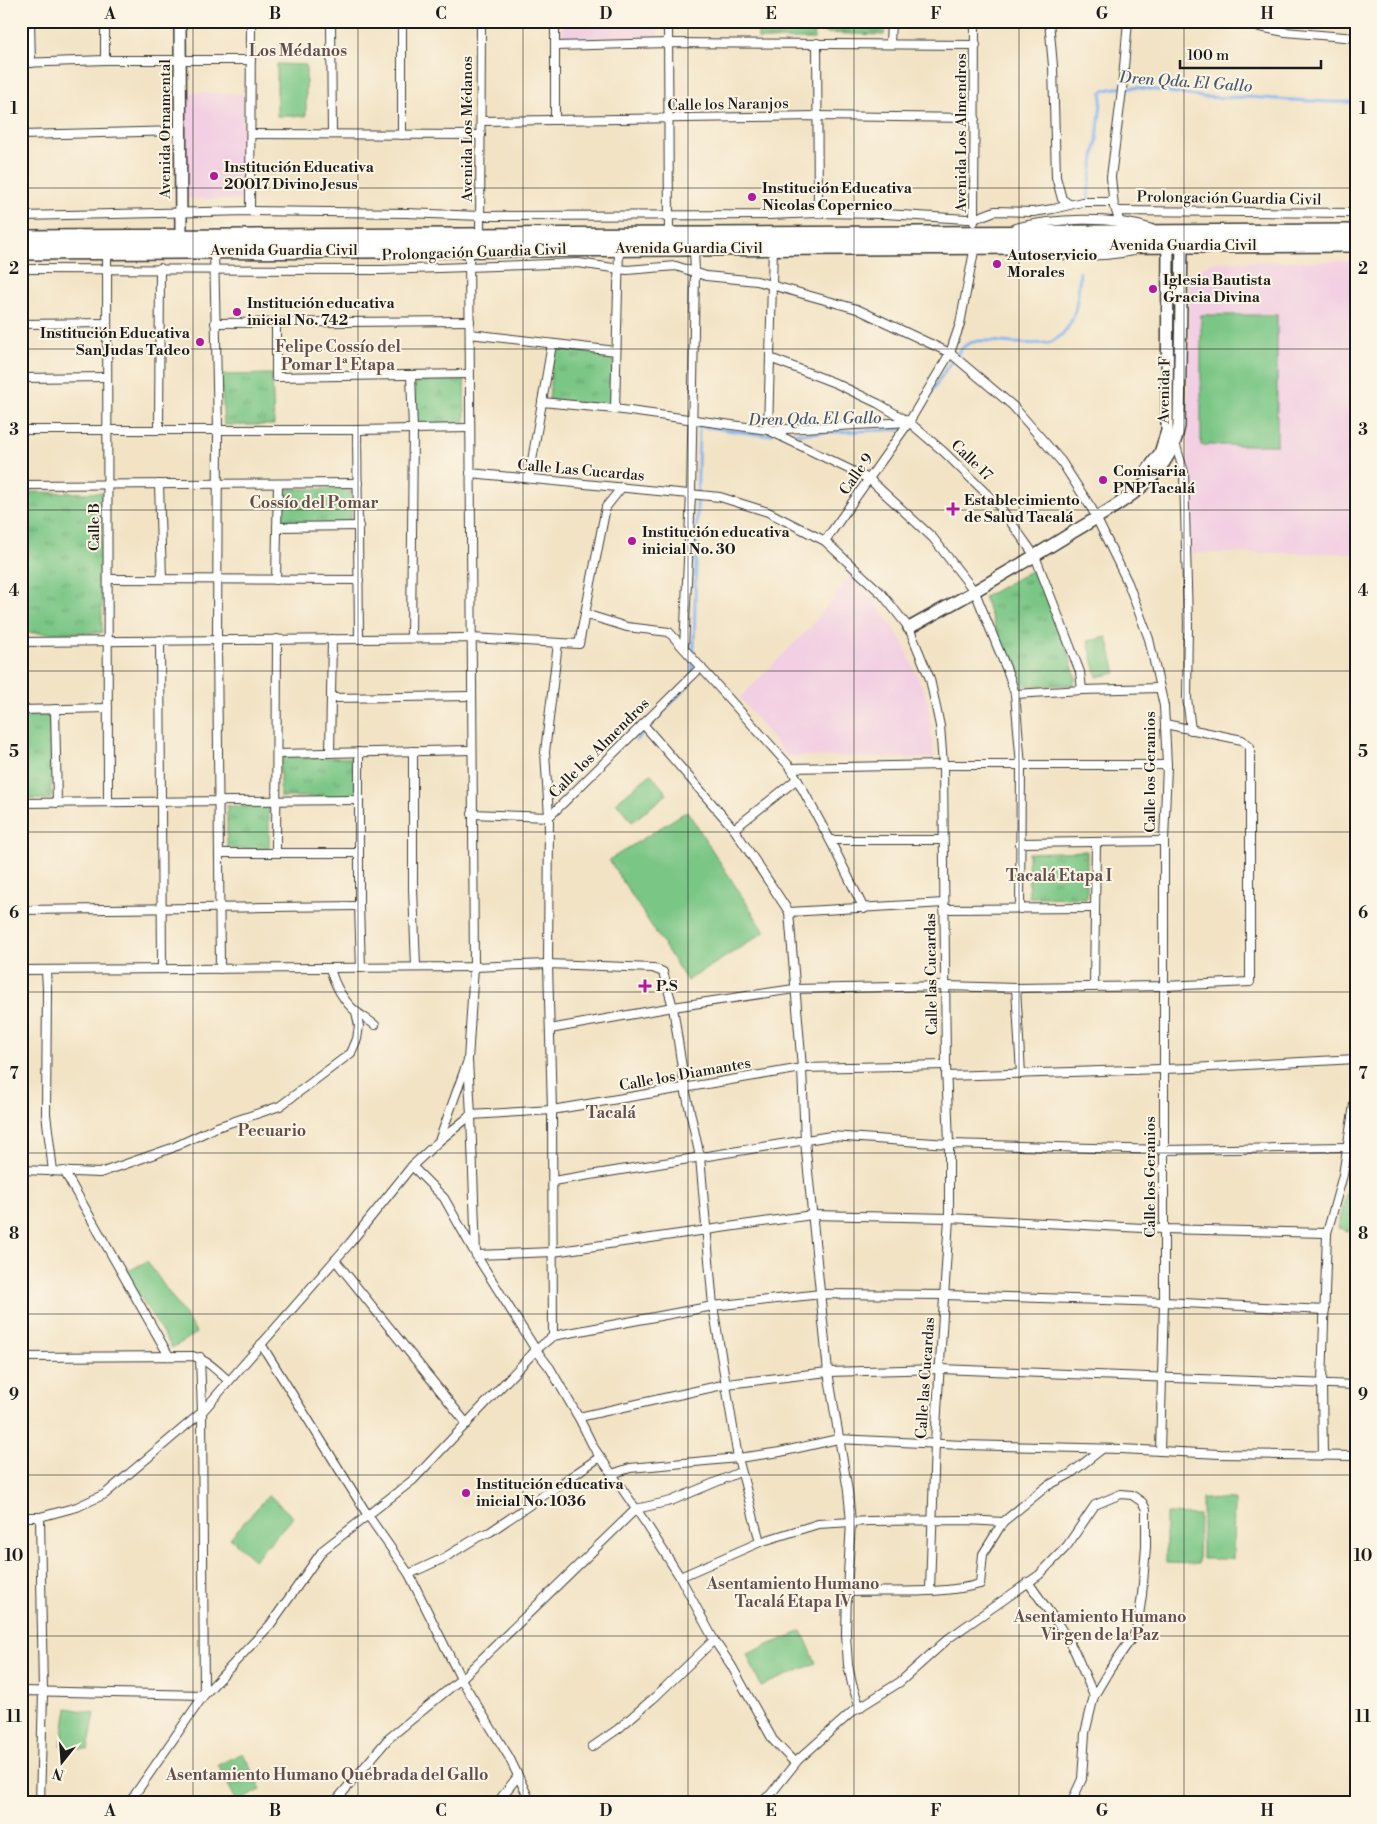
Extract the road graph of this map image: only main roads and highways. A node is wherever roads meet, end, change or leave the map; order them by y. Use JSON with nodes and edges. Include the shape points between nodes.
{"nodes":[{"id":1,"x":1356,"y":232,"type":"edge"},
{"id":2,"x":974,"y":233,"type":"junction"},
{"id":3,"x":21,"y":238,"type":"edge"},
{"id":4,"x":1171,"y":239,"type":"junction"},
{"id":5,"x":214,"y":244,"type":"junction"},
{"id":6,"x":1356,"y":244,"type":"edge"},
{"id":7,"x":21,"y":252,"type":"edge"}],
"edges":[{"from":1,"to":4,"type":"highway","name":"Avenida Guardia Civil"},
{"from":2,"to":4,"type":"highway","name":"Avenida Guardia Civil","via":[[993,240]]},
{"from":2,"to":5,"type":"highway","name":"Avenida Guardia Civil","via":[[480,236]]},
{"from":2,"to":5,"type":"highway","name":"Avenida Guardia Civil","via":[[774,247],[469,249]]},
{"from":3,"to":5,"type":"highway","name":"Avenida Guardia Civil","via":[[181,238]]},
{"from":4,"to":6,"type":"highway","name":"Avenida Guardia Civil"},
{"from":5,"to":7,"type":"highway","name":"Avenida Guardia Civil","via":[[107,251]]}]}
